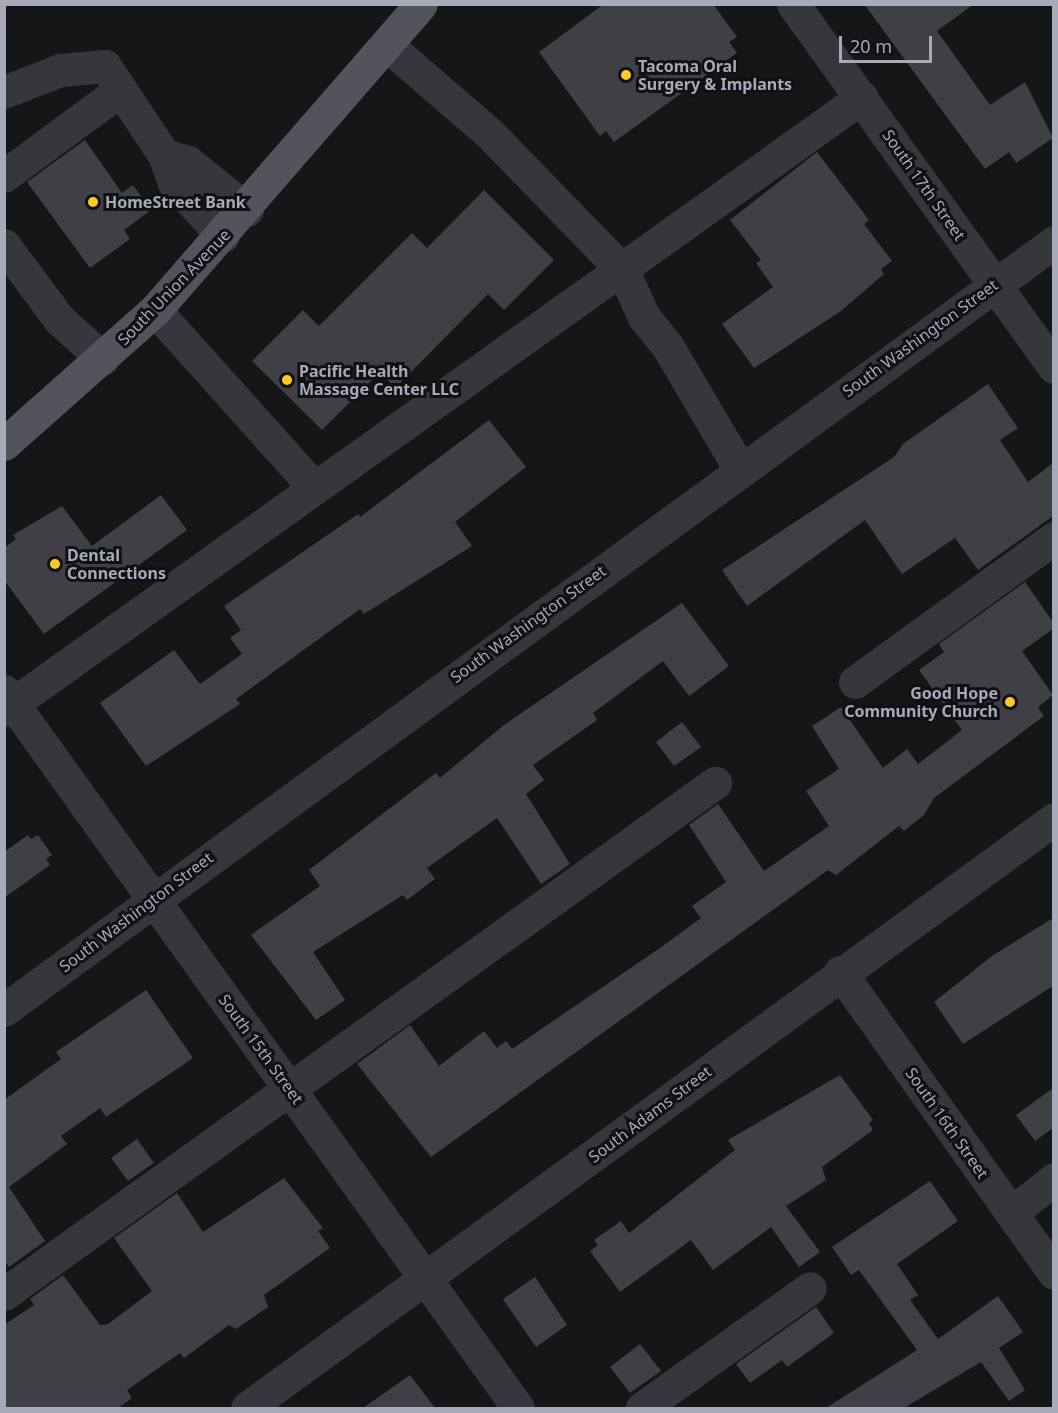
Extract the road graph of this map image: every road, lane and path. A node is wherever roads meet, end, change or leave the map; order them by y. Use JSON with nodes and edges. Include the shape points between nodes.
{"nodes":[{"id":1,"x":421,"y":4,"type":"edge"},
{"id":2,"x":793,"y":4,"type":"edge"},
{"id":3,"x":387,"y":45,"type":"junction"},
{"id":4,"x":119,"y":91,"type":"junction"},
{"id":5,"x":4,"y":92,"type":"edge"},
{"id":6,"x":862,"y":97,"type":"junction"},
{"id":7,"x":164,"y":154,"type":"junction"},
{"id":8,"x":4,"y":176,"type":"edge"},
{"id":9,"x":247,"y":210,"type":"junction"},
{"id":10,"x":223,"y":236,"type":"junction"},
{"id":11,"x":1053,"y":242,"type":"edge"},
{"id":12,"x":4,"y":245,"type":"edge"},
{"id":13,"x":623,"y":271,"type":"junction"},
{"id":14,"x":994,"y":283,"type":"junction"},
{"id":15,"x":154,"y":310,"type":"junction"},
{"id":16,"x":103,"y":359,"type":"junction"},
{"id":17,"x":1053,"y":367,"type":"edge"},
{"id":18,"x":4,"y":444,"type":"edge"},
{"id":19,"x":740,"y":469,"type":"junction"},
{"id":20,"x":314,"y":487,"type":"junction"},
{"id":21,"x":1053,"y":538,"type":"edge"},
{"id":22,"x":855,"y":682,"type":"dead end"},
{"id":23,"x":7,"y":701,"type":"edge"},
{"id":24,"x":715,"y":783,"type":"dead end"},
{"id":25,"x":1053,"y":819,"type":"edge"},
{"id":26,"x":153,"y":898,"type":"junction"},
{"id":27,"x":840,"y":972,"type":"junction"},
{"id":28,"x":4,"y":1010,"type":"edge"},
{"id":29,"x":290,"y":1089,"type":"junction"},
{"id":30,"x":1053,"y":1179,"type":"edge"},
{"id":31,"x":1011,"y":1213,"type":"junction"},
{"id":32,"x":1053,"y":1273,"type":"edge"},
{"id":33,"x":426,"y":1280,"type":"junction"},
{"id":34,"x":810,"y":1288,"type":"dead end"},
{"id":35,"x":4,"y":1294,"type":"edge"},
{"id":36,"x":247,"y":1408,"type":"edge"},
{"id":37,"x":518,"y":1408,"type":"edge"},
{"id":38,"x":642,"y":1408,"type":"edge"}],
"edges":[{"from":1,"to":3,"type":"main road","name":"South Union Avenue"},
{"from":2,"to":6,"type":"street","name":"South 17th Street"},
{"from":3,"to":9,"type":"main road","name":"South Union Avenue"},
{"from":3,"to":13,"type":"street","via":[[489,133]]},
{"from":4,"to":5,"type":"street","via":[[105,66],[60,70]]},
{"from":4,"to":7,"type":"street"},
{"from":4,"to":8,"type":"street"},
{"from":6,"to":13,"type":"street"},
{"from":6,"to":14,"type":"street","name":"South 17th Street"},
{"from":7,"to":9,"type":"street","via":[[188,162]]},
{"from":7,"to":10,"type":"street","via":[[174,183]]},
{"from":9,"to":10,"type":"main road","name":"South Union Avenue"},
{"from":10,"to":15,"type":"main road","name":"South Union Avenue"},
{"from":11,"to":14,"type":"street","name":"South Washington Street"},
{"from":12,"to":16,"type":"street","via":[[59,319]]},
{"from":13,"to":19,"type":"street","via":[[644,317],[668,347]]},
{"from":13,"to":20,"type":"street"},
{"from":14,"to":17,"type":"street","name":"South 17th Street"},
{"from":14,"to":19,"type":"street","name":"South Washington Street"},
{"from":15,"to":16,"type":"main road","name":"South Union Avenue"},
{"from":15,"to":20,"type":"street"},
{"from":16,"to":18,"type":"main road","name":"South Union Avenue"},
{"from":19,"to":26,"type":"street","name":"South Washington Street"},
{"from":20,"to":23,"type":"street"},
{"from":21,"to":22,"type":"street"},
{"from":23,"to":26,"type":"street","name":"South 15th Street"},
{"from":24,"to":29,"type":"street"},
{"from":25,"to":27,"type":"street","name":"South Adams Street"},
{"from":26,"to":28,"type":"street","name":"South Washington Street"},
{"from":26,"to":29,"type":"street","name":"South 15th Street"},
{"from":27,"to":31,"type":"street","name":"South 16th Street"},
{"from":27,"to":33,"type":"street","name":"South Adams Street"},
{"from":29,"to":33,"type":"street","name":"South 15th Street"},
{"from":29,"to":35,"type":"street"},
{"from":30,"to":31,"type":"street"},
{"from":31,"to":32,"type":"street","name":"South 16th Street"},
{"from":33,"to":36,"type":"street","name":"South Adams Street"},
{"from":33,"to":37,"type":"street","name":"South 15th Street"},
{"from":34,"to":38,"type":"street"}]}
